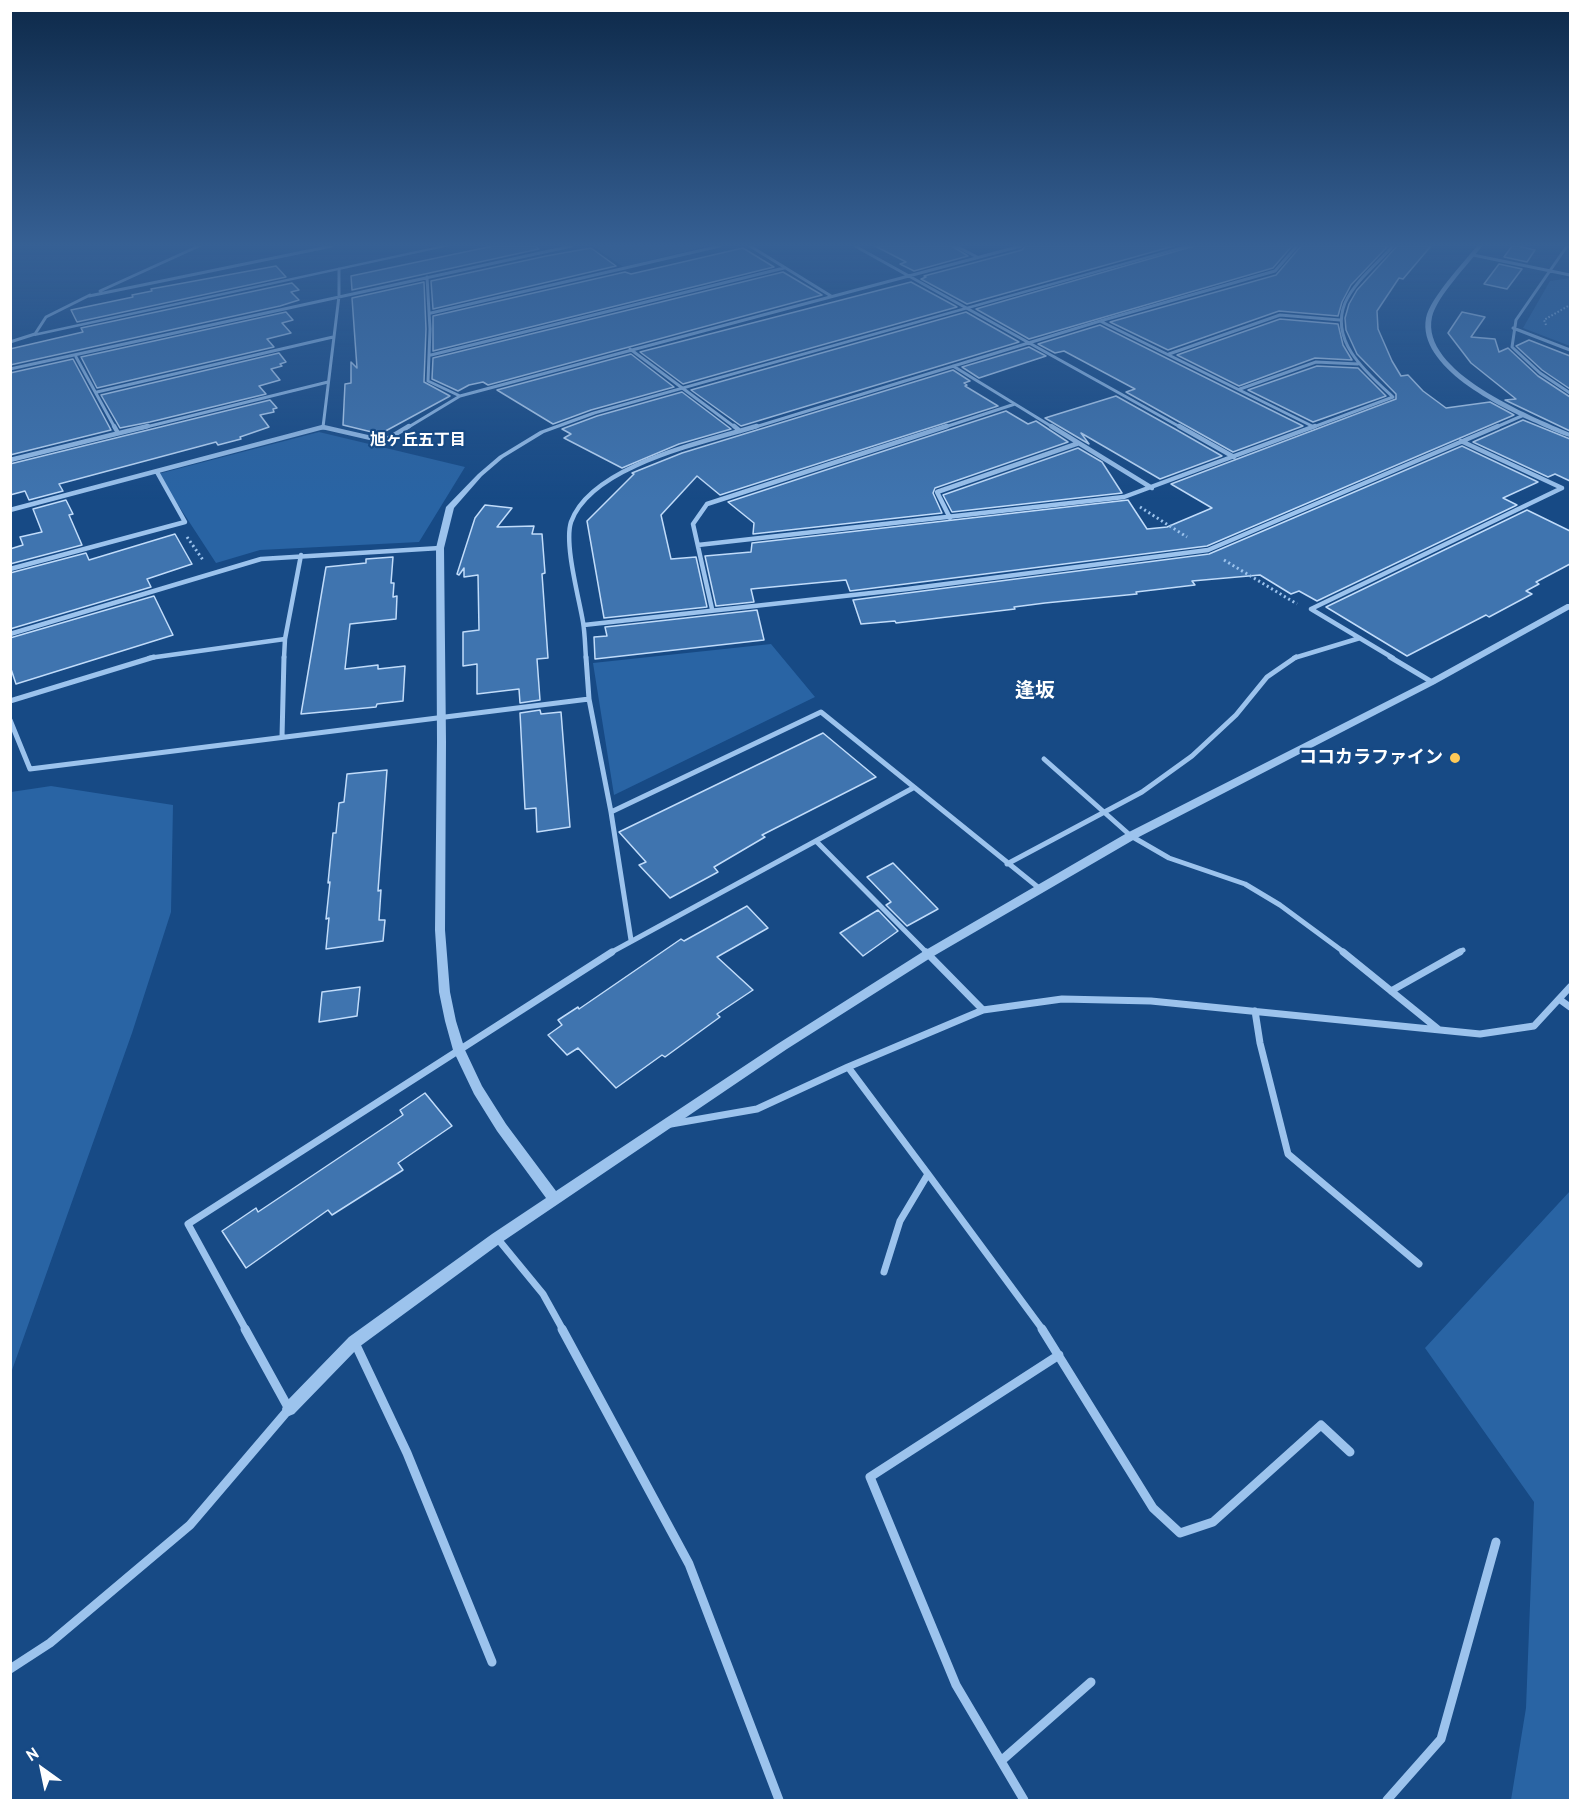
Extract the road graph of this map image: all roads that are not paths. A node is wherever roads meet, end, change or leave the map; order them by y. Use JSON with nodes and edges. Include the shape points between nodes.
{"nodes":[{"id":1,"x":37,"y":331,"type":"edge"},
{"id":2,"x":51,"y":331,"type":"edge"},
{"id":3,"x":190,"y":331,"type":"edge"},
{"id":4,"x":334,"y":331,"type":"edge"},
{"id":5,"x":431,"y":331,"type":"edge"},
{"id":6,"x":530,"y":331,"type":"edge"},
{"id":7,"x":700,"y":331,"type":"edge"},
{"id":8,"x":888,"y":331,"type":"edge"},
{"id":9,"x":1010,"y":331,"type":"edge"},
{"id":10,"x":1071,"y":331,"type":"edge"},
{"id":11,"x":1120,"y":331,"type":"edge"},
{"id":12,"x":1236,"y":331,"type":"edge"},
{"id":13,"x":1342,"y":331,"type":"edge"},
{"id":14,"x":1429,"y":331,"type":"edge"},
{"id":15,"x":1513,"y":331,"type":"edge"},
{"id":16,"x":1520,"y":331,"type":"edge"},
{"id":17,"x":35,"y":334,"type":"junction"},
{"id":18,"x":333,"y":337,"type":"junction"},
{"id":19,"x":10,"y":342,"type":"edge"},
{"id":20,"x":1033,"y":343,"type":"junction"},
{"id":21,"x":630,"y":349,"type":"junction"},
{"id":22,"x":1570,"y":350,"type":"edge"},
{"id":23,"x":1169,"y":354,"type":"junction"},
{"id":24,"x":431,"y":355,"type":"junction"},
{"id":25,"x":75,"y":357,"type":"junction"},
{"id":26,"x":1358,"y":364,"type":"junction"},
{"id":27,"x":953,"y":366,"type":"junction"},
{"id":28,"x":10,"y":369,"type":"edge"},
{"id":29,"x":328,"y":382,"type":"junction"},
{"id":30,"x":680,"y":388,"type":"junction"},
{"id":31,"x":1240,"y":389,"type":"junction"},
{"id":32,"x":97,"y":392,"type":"junction"},
{"id":33,"x":1570,"y":393,"type":"edge"},
{"id":34,"x":459,"y":396,"type":"junction"},
{"id":35,"x":1015,"y":404,"type":"junction"},
{"id":36,"x":1524,"y":415,"type":"junction"},
{"id":37,"x":322,"y":427,"type":"junction"},
{"id":38,"x":1314,"y":427,"type":"junction"},
{"id":39,"x":740,"y":431,"type":"junction"},
{"id":40,"x":118,"y":433,"type":"junction"},
{"id":41,"x":1570,"y":435,"type":"edge"},
{"id":42,"x":1461,"y":441,"type":"junction"},
{"id":43,"x":1078,"y":443,"type":"junction"},
{"id":44,"x":1234,"y":458,"type":"junction"},
{"id":45,"x":11,"y":459,"type":"edge"},
{"id":46,"x":157,"y":472,"type":"junction"},
{"id":47,"x":1152,"y":488,"type":"junction"},
{"id":48,"x":10,"y":510,"type":"edge"},
{"id":49,"x":950,"y":518,"type":"junction"},
{"id":50,"x":698,"y":545,"type":"junction"},
{"id":51,"x":440,"y":548,"type":"junction"},
{"id":52,"x":301,"y":555,"type":"junction"},
{"id":53,"x":10,"y":569,"type":"edge"},
{"id":54,"x":1570,"y":606,"type":"edge"},
{"id":55,"x":712,"y":609,"type":"junction"},
{"id":56,"x":584,"y":625,"type":"junction"},
{"id":57,"x":10,"y":634,"type":"edge"},
{"id":58,"x":1360,"y":638,"type":"junction"},
{"id":59,"x":285,"y":639,"type":"junction"},
{"id":60,"x":1432,"y":682,"type":"junction"},
{"id":61,"x":589,"y":699,"type":"junction"},
{"id":62,"x":10,"y":701,"type":"edge"},
{"id":63,"x":442,"y":717,"type":"junction"},
{"id":64,"x":10,"y":720,"type":"edge"},
{"id":65,"x":282,"y":736,"type":"junction"},
{"id":66,"x":1044,"y":759,"type":"dead end"},
{"id":67,"x":913,"y":788,"type":"junction"},
{"id":68,"x":611,"y":812,"type":"junction"},
{"id":69,"x":1104,"y":812,"type":"junction"},
{"id":70,"x":1131,"y":836,"type":"junction"},
{"id":71,"x":816,"y":841,"type":"junction"},
{"id":72,"x":1007,"y":864,"type":"junction"},
{"id":73,"x":1038,"y":888,"type":"junction"},
{"id":74,"x":631,"y":940,"type":"junction"},
{"id":75,"x":1463,"y":950,"type":"dead end"},
{"id":76,"x":928,"y":954,"type":"junction"},
{"id":77,"x":1570,"y":987,"type":"edge"},
{"id":78,"x":1391,"y":991,"type":"junction"},
{"id":79,"x":1559,"y":999,"type":"junction"},
{"id":80,"x":1570,"y":1007,"type":"edge"},
{"id":81,"x":983,"y":1010,"type":"junction"},
{"id":82,"x":1255,"y":1011,"type":"junction"},
{"id":83,"x":1438,"y":1029,"type":"junction"},
{"id":84,"x":459,"y":1050,"type":"junction"},
{"id":85,"x":848,"y":1067,"type":"junction"},
{"id":86,"x":666,"y":1125,"type":"junction"},
{"id":87,"x":928,"y":1174,"type":"junction"},
{"id":88,"x":554,"y":1198,"type":"junction"},
{"id":89,"x":497,"y":1238,"type":"junction"},
{"id":90,"x":1419,"y":1264,"type":"dead end"},
{"id":91,"x":884,"y":1272,"type":"dead end"},
{"id":92,"x":354,"y":1342,"type":"junction"},
{"id":93,"x":1059,"y":1355,"type":"junction"},
{"id":94,"x":290,"y":1409,"type":"junction"},
{"id":95,"x":1350,"y":1452,"type":"dead end"},
{"id":96,"x":1496,"y":1542,"type":"dead end"},
{"id":97,"x":492,"y":1662,"type":"dead end"},
{"id":98,"x":10,"y":1669,"type":"edge"},
{"id":99,"x":1091,"y":1682,"type":"dead end"},
{"id":100,"x":1000,"y":1761,"type":"junction"},
{"id":101,"x":779,"y":1800,"type":"edge"},
{"id":102,"x":1024,"y":1800,"type":"edge"},
{"id":103,"x":1387,"y":1800,"type":"edge"}],
"edges":[{"from":1,"to":17,"type":"street"},
{"from":2,"to":17,"type":"street"},
{"from":3,"to":25,"type":"street"},
{"from":4,"to":18,"type":"street"},
{"from":5,"to":24,"type":"street"},
{"from":6,"to":24,"type":"street"},
{"from":7,"to":21,"type":"street"},
{"from":8,"to":30,"type":"street"},
{"from":9,"to":20,"type":"street"},
{"from":10,"to":20,"type":"street"},
{"from":11,"to":23,"type":"street"},
{"from":12,"to":23,"type":"street"},
{"from":13,"to":26,"type":"street"},
{"from":14,"to":36,"type":"street","via":[[1441,356],[1472,385]]},
{"from":15,"to":33,"type":"street","via":[[1512,347],[1551,383]]},
{"from":16,"to":22,"type":"street"},
{"from":17,"to":19,"type":"street"},
{"from":18,"to":29,"type":"street"},
{"from":18,"to":32,"type":"street"},
{"from":20,"to":27,"type":"street"},
{"from":20,"to":44,"type":"street"},
{"from":21,"to":30,"type":"street"},
{"from":21,"to":34,"type":"street"},
{"from":23,"to":31,"type":"street"},
{"from":24,"to":34,"type":"street","via":[[429,381]]},
{"from":25,"to":28,"type":"street"},
{"from":25,"to":32,"type":"street"},
{"from":26,"to":31,"type":"street","via":[[1316,362]]},
{"from":26,"to":38,"type":"street","via":[[1393,397]]},
{"from":27,"to":35,"type":"street"},
{"from":27,"to":39,"type":"street"},
{"from":29,"to":37,"type":"street"},
{"from":29,"to":40,"type":"street"},
{"from":30,"to":39,"type":"street"},
{"from":30,"to":51,"type":"street","via":[[542,432],[501,457],[450,507]]},
{"from":31,"to":38,"type":"street"},
{"from":32,"to":40,"type":"street"},
{"from":34,"to":37,"type":"street","via":[[384,441]]},
{"from":35,"to":43,"type":"street"},
{"from":35,"to":50,"type":"street","via":[[706,504],[693,524]]},
{"from":36,"to":41,"type":"street"},
{"from":36,"to":42,"type":"street"},
{"from":37,"to":46,"type":"street"},
{"from":38,"to":44,"type":"street"},
{"from":39,"to":56,"type":"street","via":[[647,460],[611,478],[586,498],[571,523],[571,559]]},
{"from":40,"to":45,"type":"street"},
{"from":42,"to":55,"type":"street","via":[[1208,550],[907,589]]},
{"from":42,"to":58,"type":"street","via":[[1562,488],[1311,609]]},
{"from":43,"to":47,"type":"street"},
{"from":43,"to":49,"type":"street","via":[[937,492]]},
{"from":44,"to":47,"type":"street"},
{"from":46,"to":48,"type":"street"},
{"from":46,"to":53,"type":"street","via":[[185,522]]},
{"from":47,"to":49,"type":"street","via":[[1124,497]]},
{"from":49,"to":50,"type":"street"},
{"from":50,"to":55,"type":"street"},
{"from":51,"to":52,"type":"street"},
{"from":51,"to":63,"type":"street"},
{"from":52,"to":57,"type":"street","via":[[261,559]]},
{"from":52,"to":59,"type":"street"},
{"from":54,"to":60,"type":"street"},
{"from":55,"to":56,"type":"street"},
{"from":56,"to":61,"type":"street"},
{"from":58,"to":60,"type":"street"},
{"from":58,"to":69,"type":"street","via":[[1296,657],[1267,677],[1236,715],[1192,756],[1142,792]]},
{"from":59,"to":62,"type":"street","via":[[157,656]]},
{"from":59,"to":65,"type":"street"},
{"from":60,"to":70,"type":"street"},
{"from":61,"to":63,"type":"street"},
{"from":61,"to":68,"type":"street"},
{"from":63,"to":65,"type":"street"},
{"from":63,"to":84,"type":"street","via":[[441,936],[448,1012]]},
{"from":64,"to":65,"type":"street","via":[[30,769]]},
{"from":66,"to":69,"type":"street"},
{"from":67,"to":68,"type":"street","via":[[821,712]]},
{"from":67,"to":71,"type":"street"},
{"from":67,"to":72,"type":"street"},
{"from":68,"to":74,"type":"street"},
{"from":69,"to":70,"type":"street"},
{"from":69,"to":72,"type":"street"},
{"from":70,"to":73,"type":"street"},
{"from":70,"to":78,"type":"street","via":[[1169,858],[1245,884],[1280,905]]},
{"from":71,"to":74,"type":"street"},
{"from":71,"to":76,"type":"street"},
{"from":72,"to":73,"type":"street"},
{"from":73,"to":76,"type":"street"},
{"from":74,"to":84,"type":"street"},
{"from":75,"to":78,"type":"street"},
{"from":76,"to":81,"type":"street"},
{"from":76,"to":86,"type":"street"},
{"from":77,"to":79,"type":"street"},
{"from":78,"to":83,"type":"street"},
{"from":79,"to":80,"type":"street"},
{"from":79,"to":83,"type":"street","via":[[1534,1026],[1480,1034]]},
{"from":81,"to":82,"type":"street","via":[[1062,999],[1152,1001]]},
{"from":81,"to":85,"type":"street"},
{"from":82,"to":83,"type":"street"},
{"from":82,"to":90,"type":"street","via":[[1288,1154]]},
{"from":84,"to":88,"type":"street","via":[[490,1113]]},
{"from":84,"to":94,"type":"street","via":[[188,1224]]},
{"from":85,"to":86,"type":"street","via":[[757,1109]]},
{"from":85,"to":87,"type":"street"},
{"from":86,"to":88,"type":"street"},
{"from":87,"to":91,"type":"street","via":[[896,1226]]},
{"from":87,"to":93,"type":"street"},
{"from":88,"to":89,"type":"street"},
{"from":89,"to":92,"type":"street"},
{"from":89,"to":101,"type":"street","via":[[543,1294],[689,1564]]},
{"from":92,"to":94,"type":"street"},
{"from":92,"to":97,"type":"street","via":[[406,1453]]},
{"from":93,"to":95,"type":"street","via":[[1153,1509],[1180,1533],[1213,1522],[1321,1425]]},
{"from":93,"to":100,"type":"street","via":[[870,1477],[956,1684]]},
{"from":94,"to":98,"type":"street","via":[[189,1525],[51,1644]]},
{"from":96,"to":103,"type":"street","via":[[1441,1739]]},
{"from":99,"to":100,"type":"street"},
{"from":100,"to":102,"type":"street"}]}
